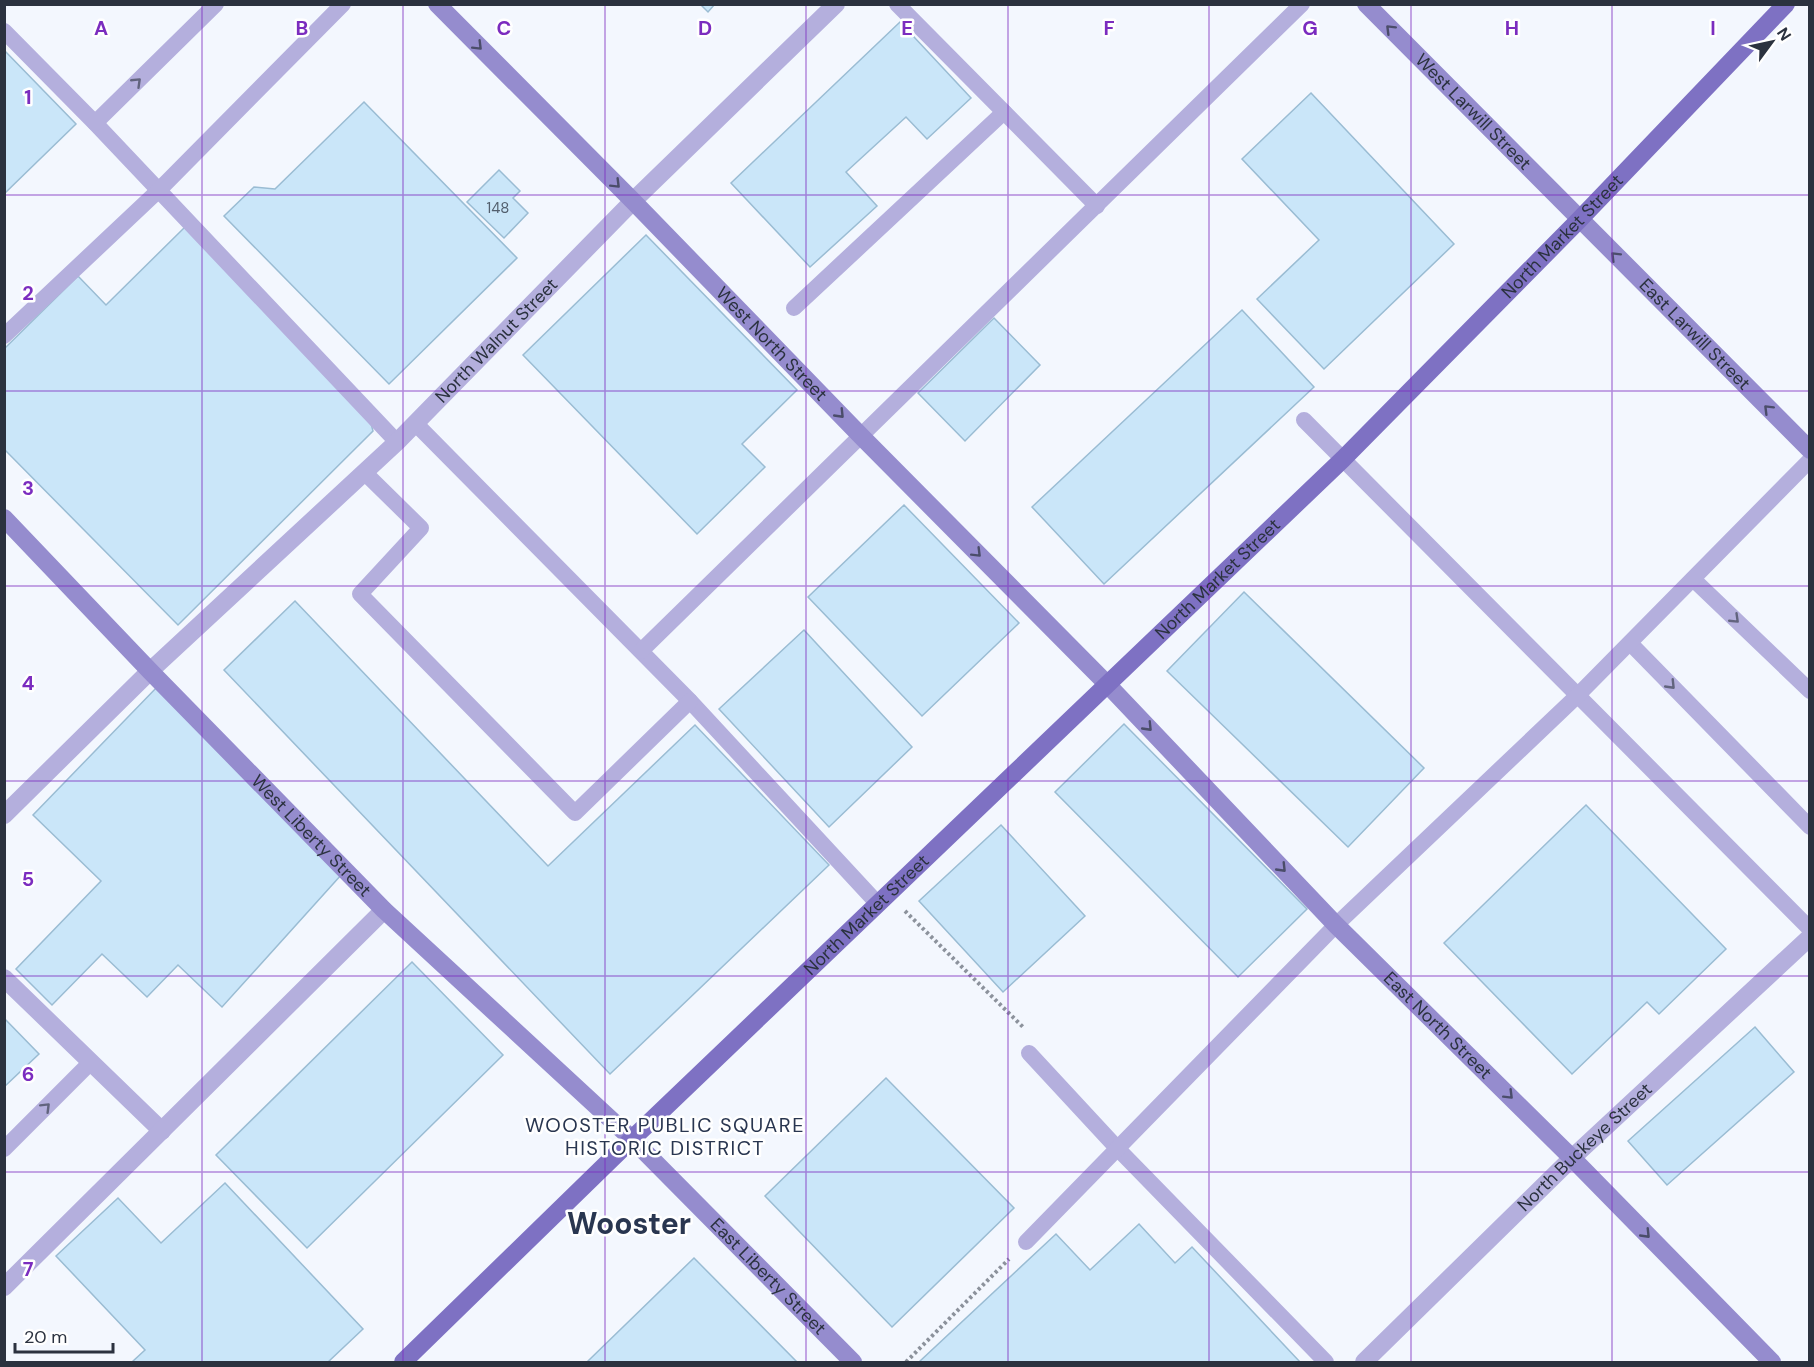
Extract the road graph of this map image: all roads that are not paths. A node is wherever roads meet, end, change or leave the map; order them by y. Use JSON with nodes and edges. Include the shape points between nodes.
{"nodes":[{"id":1,"x":216,"y":4,"type":"edge"},
{"id":2,"x":343,"y":4,"type":"edge"},
{"id":3,"x":437,"y":4,"type":"edge"},
{"id":4,"x":836,"y":4,"type":"edge"},
{"id":5,"x":897,"y":4,"type":"edge"},
{"id":6,"x":1302,"y":4,"type":"edge"},
{"id":7,"x":1366,"y":4,"type":"edge"},
{"id":8,"x":1786,"y":4,"type":"edge"},
{"id":9,"x":4,"y":31,"type":"edge"},
{"id":10,"x":1004,"y":112,"type":"junction"},
{"id":11,"x":95,"y":123,"type":"junction"},
{"id":12,"x":159,"y":190,"type":"junction"},
{"id":13,"x":633,"y":201,"type":"junction"},
{"id":14,"x":1097,"y":206,"type":"junction"},
{"id":15,"x":1579,"y":220,"type":"junction"},
{"id":16,"x":794,"y":308,"type":"dead end"},
{"id":17,"x":4,"y":336,"type":"edge"},
{"id":18,"x":1304,"y":420,"type":"dead end"},
{"id":19,"x":415,"y":423,"type":"junction"},
{"id":20,"x":861,"y":436,"type":"junction"},
{"id":21,"x":397,"y":442,"type":"junction"},
{"id":22,"x":1809,"y":450,"type":"edge"},
{"id":23,"x":1343,"y":459,"type":"junction"},
{"id":24,"x":1809,"y":460,"type":"edge"},
{"id":25,"x":364,"y":472,"type":"junction"},
{"id":26,"x":4,"y":518,"type":"edge"},
{"id":27,"x":1693,"y":579,"type":"junction"},
{"id":28,"x":1630,"y":643,"type":"junction"},
{"id":29,"x":641,"y":651,"type":"junction"},
{"id":30,"x":150,"y":671,"type":"junction"},
{"id":31,"x":1107,"y":684,"type":"junction"},
{"id":32,"x":1809,"y":688,"type":"edge"},
{"id":33,"x":1577,"y":696,"type":"junction"},
{"id":34,"x":690,"y":701,"type":"junction"},
{"id":35,"x":4,"y":815,"type":"edge"},
{"id":36,"x":1809,"y":827,"type":"edge"},
{"id":37,"x":883,"y":899,"type":"junction"},
{"id":38,"x":384,"y":910,"type":"junction"},
{"id":39,"x":1336,"y":925,"type":"junction"},
{"id":40,"x":1809,"y":929,"type":"edge"},
{"id":41,"x":1809,"y":937,"type":"edge"},
{"id":42,"x":4,"y":978,"type":"edge"},
{"id":43,"x":1029,"y":1053,"type":"dead end"},
{"id":44,"x":91,"y":1062,"type":"junction"},
{"id":45,"x":162,"y":1131,"type":"junction"},
{"id":46,"x":632,"y":1139,"type":"junction"},
{"id":47,"x":4,"y":1149,"type":"edge"},
{"id":48,"x":1117,"y":1149,"type":"junction"},
{"id":49,"x":1572,"y":1158,"type":"junction"},
{"id":50,"x":1026,"y":1242,"type":"road end"},
{"id":51,"x":4,"y":1287,"type":"edge"},
{"id":52,"x":403,"y":1362,"type":"edge"},
{"id":53,"x":854,"y":1362,"type":"edge"},
{"id":54,"x":1326,"y":1362,"type":"edge"},
{"id":55,"x":1365,"y":1362,"type":"edge"},
{"id":56,"x":1772,"y":1362,"type":"edge"}],
"edges":[{"from":11,"to":1,"type":"lane","one_way":true},
{"from":2,"to":12,"type":"lane"},
{"from":3,"to":13,"type":"street","name":"West North Street","one_way":true},
{"from":4,"to":13,"type":"street","name":"North Walnut Street"},
{"from":5,"to":10,"type":"lane"},
{"from":6,"to":14,"type":"lane"},
{"from":15,"to":7,"type":"street","name":"West Larwill Street","one_way":true},
{"from":8,"to":15,"type":"main road","name":"North Market Street"},
{"from":9,"to":11,"type":"lane"},
{"from":10,"to":14,"type":"lane"},
{"from":10,"to":16,"type":"lane"},
{"from":11,"to":12,"type":"lane"},
{"from":12,"to":17,"type":"lane"},
{"from":12,"to":21,"type":"lane"},
{"from":13,"to":19,"type":"street","name":"North Walnut Street"},
{"from":13,"to":20,"type":"street","name":"West North Street","one_way":true},
{"from":14,"to":20,"type":"lane"},
{"from":22,"to":15,"type":"street","name":"East Larwill Street","one_way":true},
{"from":15,"to":23,"type":"main road","name":"North Market Street"},
{"from":18,"to":23,"type":"lane"},
{"from":19,"to":21,"type":"street","name":"North Walnut Street"},
{"from":19,"to":29,"type":"lane"},
{"from":20,"to":29,"type":"lane"},
{"from":20,"to":31,"type":"street","name":"West North Street","one_way":true},
{"from":21,"to":25,"type":"street","name":"North Walnut Street"},
{"from":23,"to":31,"type":"main road","name":"North Market Street"},
{"from":23,"to":33,"type":"lane"},
{"from":24,"to":27,"type":"lane"},
{"from":25,"to":30,"type":"street","name":"North Walnut Street"},
{"from":25,"to":34,"type":"lane","via":[[421,528],[360,594],[575,813]]},
{"from":26,"to":30,"type":"street","name":"West Liberty Street"},
{"from":27,"to":28,"type":"lane"},
{"from":27,"to":32,"type":"lane","one_way":true},
{"from":28,"to":33,"type":"lane"},
{"from":28,"to":36,"type":"lane","one_way":true},
{"from":29,"to":34,"type":"lane"},
{"from":30,"to":35,"type":"street","name":"North Walnut Street"},
{"from":30,"to":38,"type":"street","name":"West Liberty Street"},
{"from":31,"to":37,"type":"main road","name":"North Market Street"},
{"from":31,"to":39,"type":"street","name":"East North Street","one_way":true},
{"from":33,"to":39,"type":"lane"},
{"from":33,"to":40,"type":"lane"},
{"from":34,"to":37,"type":"lane"},
{"from":37,"to":46,"type":"main road","name":"North Market Street"},
{"from":38,"to":45,"type":"street"},
{"from":38,"to":46,"type":"street","name":"West Liberty Street"},
{"from":39,"to":48,"type":"lane"},
{"from":39,"to":49,"type":"street","name":"East North Street","one_way":true},
{"from":41,"to":49,"type":"street","name":"North Buckeye Street"},
{"from":42,"to":44,"type":"street"},
{"from":43,"to":48,"type":"lane"},
{"from":44,"to":45,"type":"street"},
{"from":47,"to":44,"type":"lane","one_way":true},
{"from":45,"to":51,"type":"street"},
{"from":46,"to":52,"type":"main road","name":"North Market Street"},
{"from":46,"to":53,"type":"street","name":"East Liberty Street"},
{"from":48,"to":50,"type":"lane"},
{"from":48,"to":54,"type":"lane"},
{"from":49,"to":55,"type":"street","name":"North Buckeye Street"},
{"from":49,"to":56,"type":"street","name":"East North Street","one_way":true}]}
